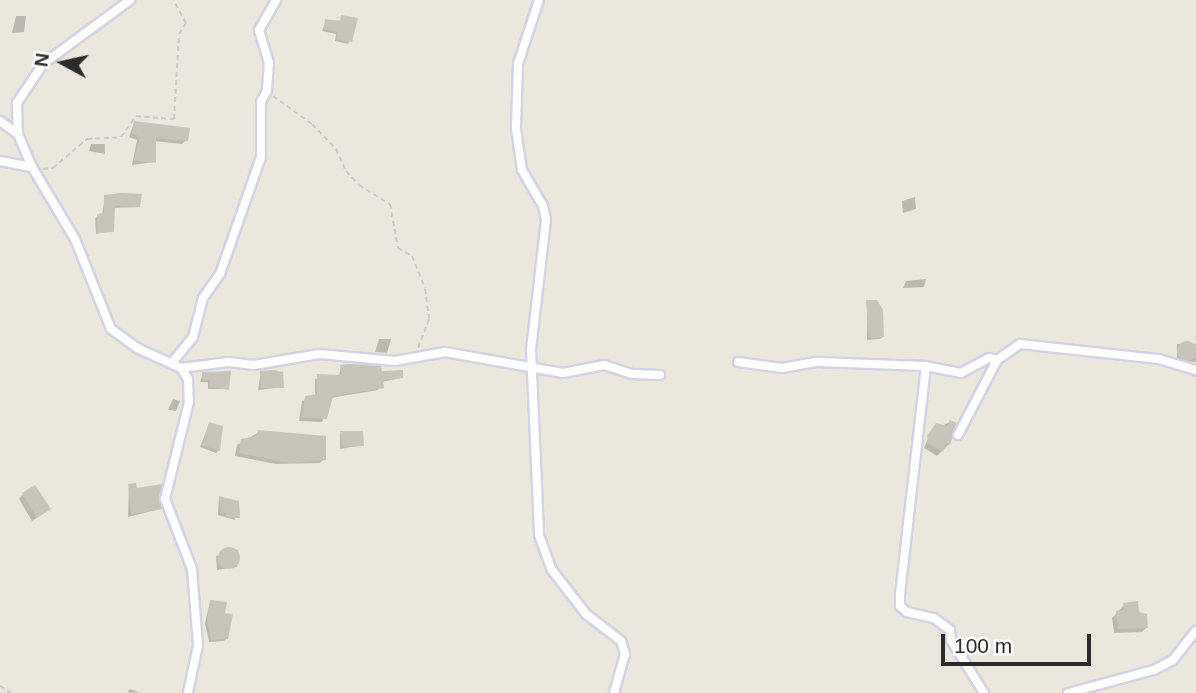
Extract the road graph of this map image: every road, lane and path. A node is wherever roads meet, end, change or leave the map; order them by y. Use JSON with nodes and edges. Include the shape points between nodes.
{"nodes":[{"id":1,"x":130,"y":0,"type":"edge"},
{"id":2,"x":173,"y":0,"type":"edge"},
{"id":3,"x":276,"y":0,"type":"edge"},
{"id":4,"x":539,"y":0,"type":"edge"},
{"id":5,"x":267,"y":90,"type":"junction"},
{"id":6,"x":0,"y":121,"type":"edge"},
{"id":7,"x":18,"y":134,"type":"junction"},
{"id":8,"x":0,"y":161,"type":"edge"},
{"id":9,"x":32,"y":167,"type":"junction"},
{"id":10,"x":416,"y":356,"type":"junction"},
{"id":11,"x":997,"y":360,"type":"junction"},
{"id":12,"x":738,"y":362,"type":"dead end"},
{"id":13,"x":172,"y":363,"type":"junction"},
{"id":14,"x":534,"y":366,"type":"junction"},
{"id":15,"x":926,"y":366,"type":"junction"},
{"id":16,"x":181,"y":368,"type":"junction"},
{"id":17,"x":1196,"y":370,"type":"edge"},
{"id":18,"x":660,"y":375,"type":"dead end"},
{"id":19,"x":958,"y":435,"type":"dead end"},
{"id":20,"x":1196,"y":631,"type":"edge"},
{"id":21,"x":0,"y":685,"type":"edge"},
{"id":22,"x":11,"y":693,"type":"edge"},
{"id":23,"x":188,"y":693,"type":"edge"},
{"id":24,"x":614,"y":693,"type":"edge"},
{"id":25,"x":984,"y":693,"type":"edge"},
{"id":26,"x":1068,"y":693,"type":"edge"}],
"edges":[{"from":1,"to":7,"type":"street","via":[[43,64],[17,103]]},
{"from":2,"to":9,"type":"path","via":[[186,23],[179,34],[174,119],[136,116],[121,137],[88,139],[50,170]]},
{"from":3,"to":5,"type":"street","via":[[258,30],[269,63]]},
{"from":4,"to":14,"type":"street","via":[[518,64],[516,130],[522,170],[546,220],[531,349]]},
{"from":5,"to":10,"type":"path","via":[[312,124],[336,149],[359,185],[390,204],[398,248],[412,256],[425,289],[429,319]]},
{"from":5,"to":13,"type":"street","via":[[261,102],[261,157],[247,201],[220,274],[203,299],[193,337]]},
{"from":6,"to":7,"type":"street"},
{"from":7,"to":9,"type":"street"},
{"from":8,"to":9,"type":"street"},
{"from":9,"to":13,"type":"street","via":[[75,239],[111,329],[137,348]]},
{"from":10,"to":14,"type":"street","via":[[445,352]]},
{"from":10,"to":16,"type":"street","via":[[396,362],[372,356],[306,354],[254,365],[229,362]]},
{"from":11,"to":15,"type":"street","via":[[989,358],[961,373]]},
{"from":11,"to":17,"type":"street","via":[[1020,344],[1159,359]]},
{"from":11,"to":19,"type":"street"},
{"from":12,"to":15,"type":"street","via":[[782,368],[817,362]]},
{"from":13,"to":16,"type":"street"},
{"from":14,"to":18,"type":"street","via":[[571,373],[604,365],[632,374]]},
{"from":14,"to":24,"type":"street","via":[[539,535],[552,570],[586,614],[621,641],[625,654]]},
{"from":15,"to":25,"type":"street","via":[[900,606],[950,630],[951,640]]},
{"from":16,"to":23,"type":"street","via":[[188,379],[189,402],[165,499],[192,569],[198,645]]},
{"from":20,"to":26,"type":"street","via":[[1173,660],[1154,670]]},
{"from":21,"to":22,"type":"path"}]}
